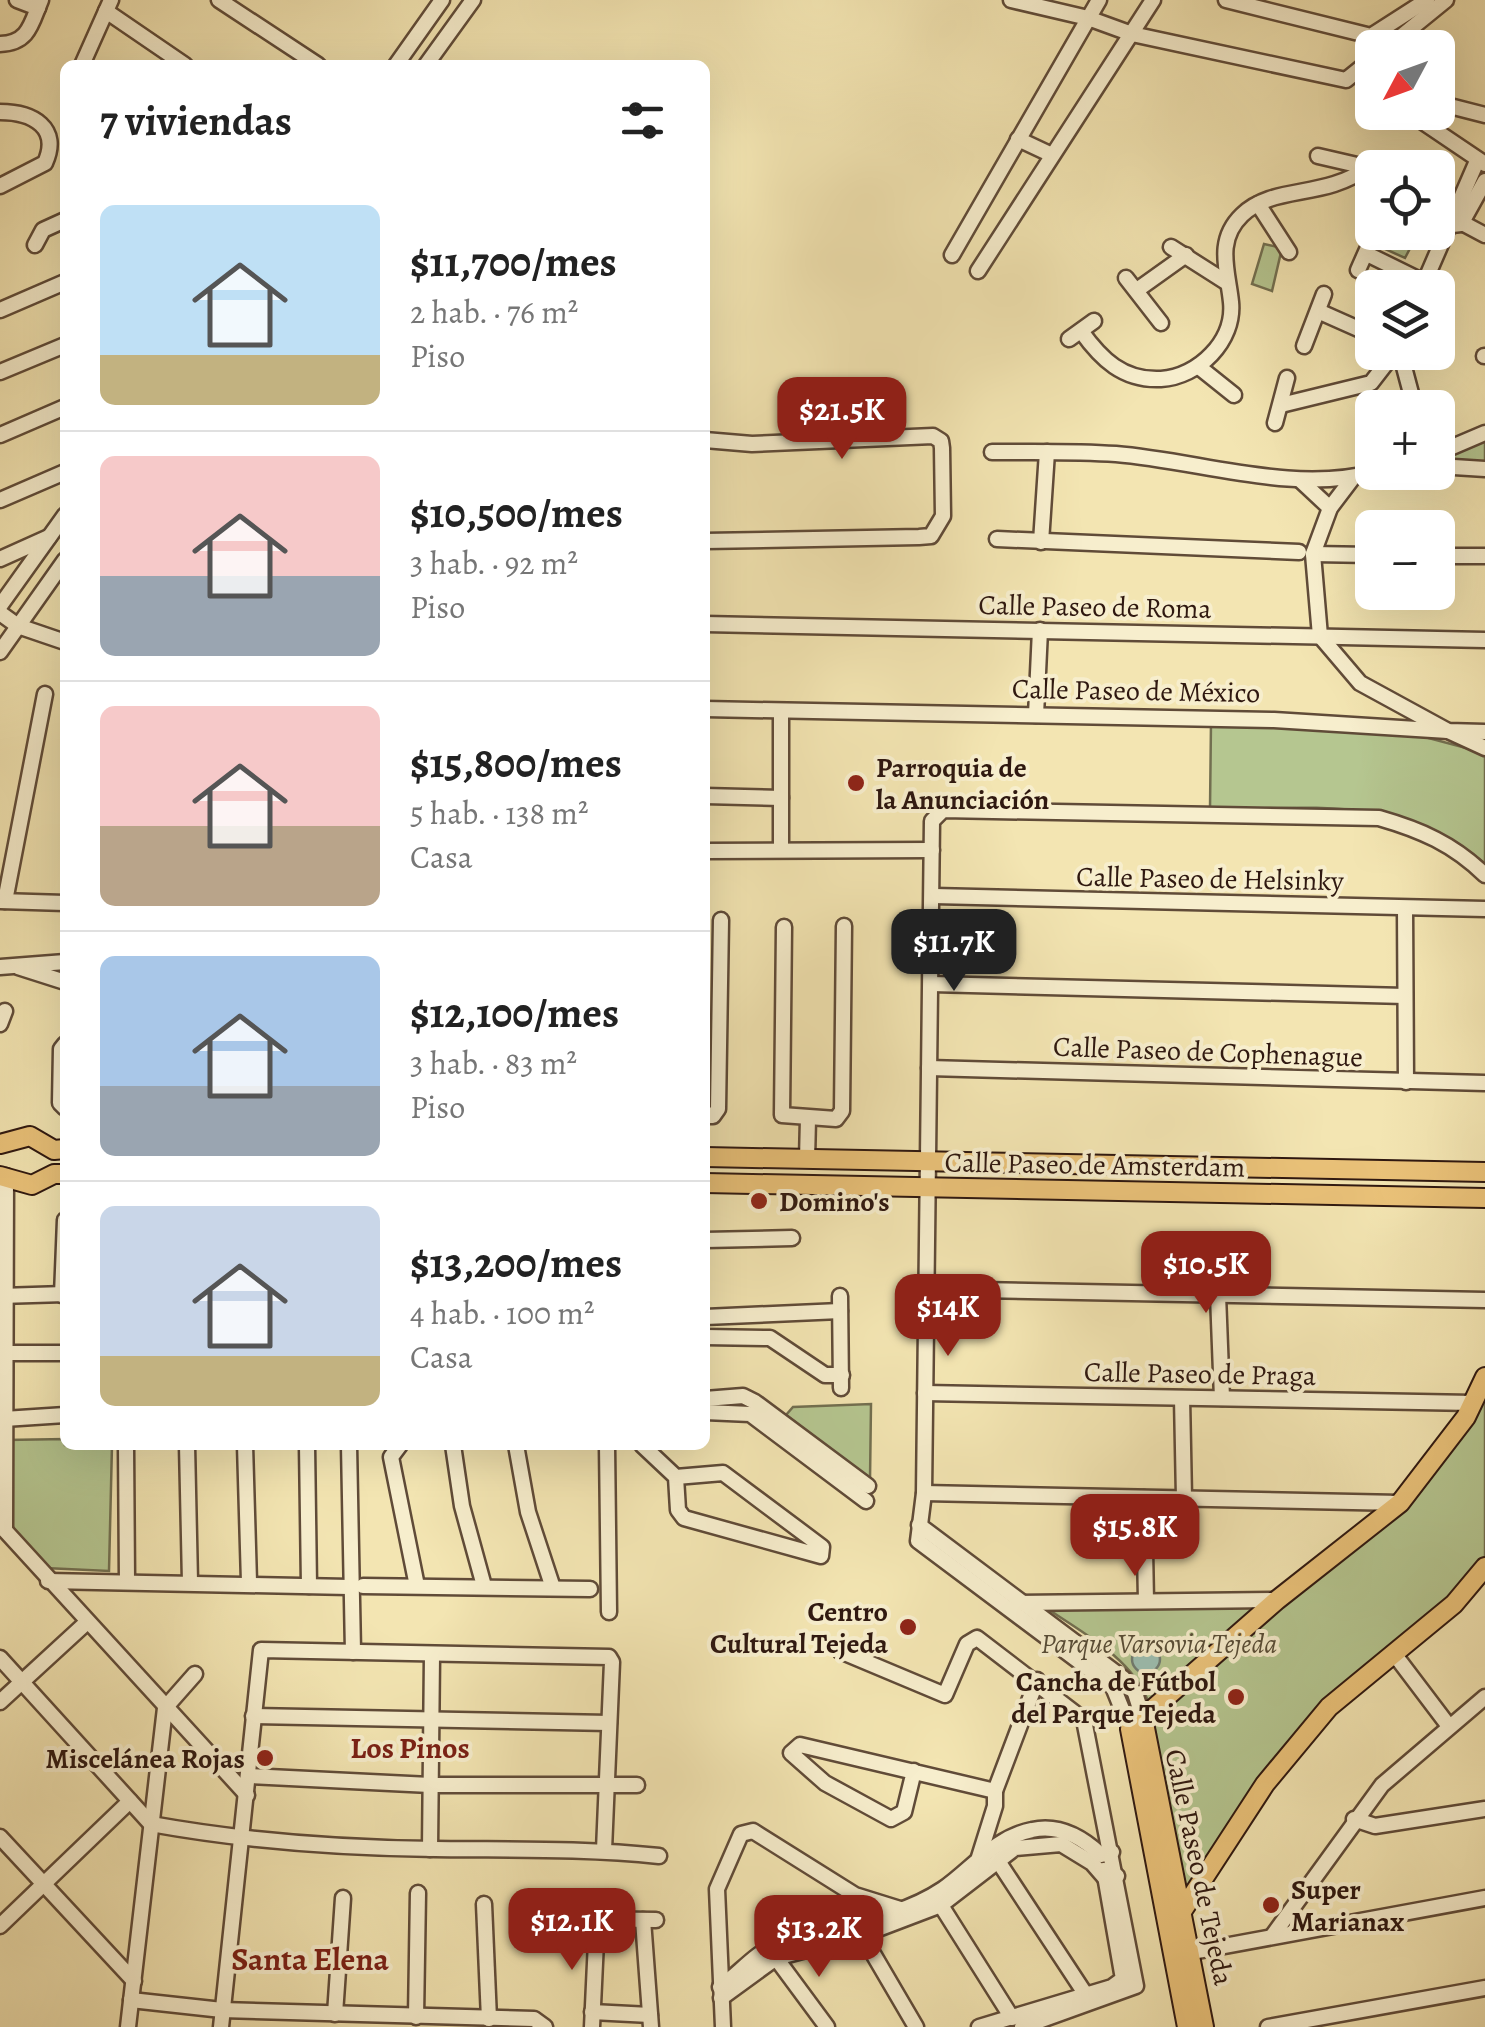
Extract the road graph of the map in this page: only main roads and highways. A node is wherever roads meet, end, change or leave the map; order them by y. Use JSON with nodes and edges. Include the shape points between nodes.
{"nodes":[{"id":1,"x":0,"y":1144,"type":"edge"},
{"id":2,"x":60,"y":1150,"type":"edge"},
{"id":3,"x":710,"y":1157,"type":"edge"},
{"id":4,"x":1485,"y":1172,"type":"edge"},
{"id":5,"x":60,"y":1174,"type":"edge"},
{"id":6,"x":3,"y":1176,"type":"edge"},
{"id":7,"x":710,"y":1183,"type":"edge"},
{"id":8,"x":1485,"y":1198,"type":"edge"},
{"id":9,"x":1485,"y":1378,"type":"edge"},
{"id":10,"x":1485,"y":1567,"type":"edge"},
{"id":11,"x":1173,"y":1918,"type":"junction"},
{"id":12,"x":1192,"y":2006,"type":"junction"},
{"id":13,"x":1187,"y":2027,"type":"edge"},
{"id":14,"x":1204,"y":2027,"type":"edge"}],
"edges":[{"from":1,"to":2,"type":"main road","via":[[30,1136]]},
{"from":2,"to":5,"type":"main road"},
{"from":3,"to":4,"type":"main road","name":"Calle Paseo de Amsterdam"},
{"from":5,"to":6,"type":"main road","via":[[32,1185]]},
{"from":7,"to":8,"type":"main road","name":"Calle Paseo de Amsterdam"},
{"from":9,"to":11,"type":"main road","name":"Calle Paseo de Tejeda","via":[[1400,1503],[1276,1600],[1136,1724]]},
{"from":10,"to":11,"type":"main road","via":[[1454,1604],[1329,1708]]},
{"from":11,"to":12,"type":"main road","name":"Calle Paseo de Tejeda"},
{"from":12,"to":13,"type":"main road","name":"Calle Paseo de Tejeda"},
{"from":12,"to":14,"type":"main road","name":"Calle Paseo de Tejeda"}]}
